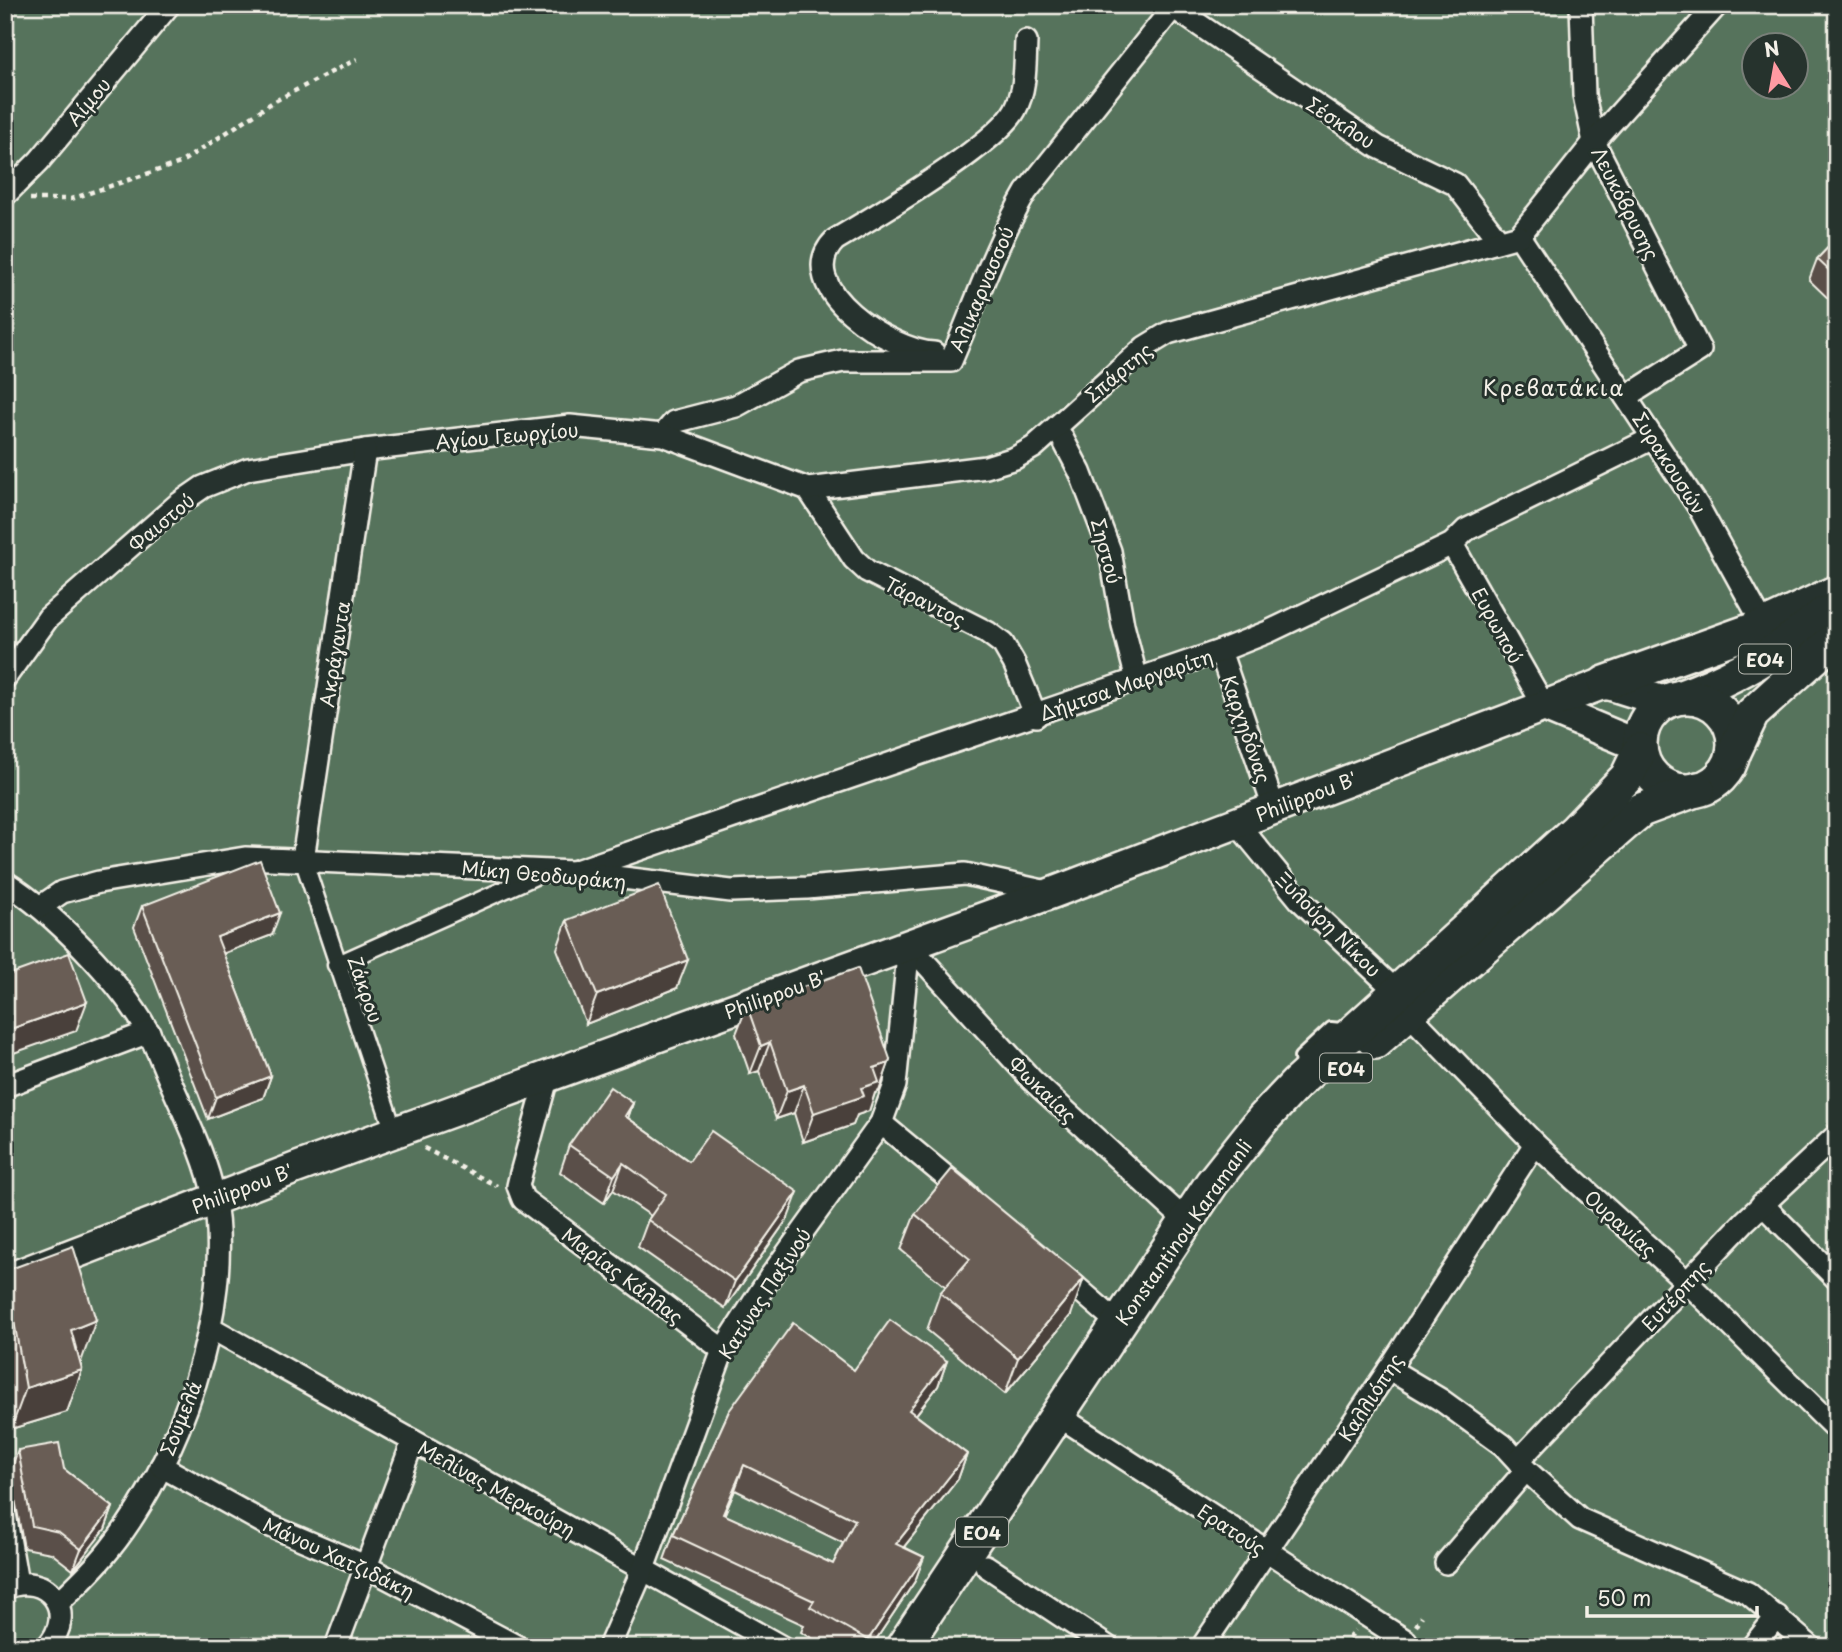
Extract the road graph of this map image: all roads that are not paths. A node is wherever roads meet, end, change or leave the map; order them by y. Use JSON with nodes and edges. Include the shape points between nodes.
{"nodes":[{"id":1,"x":169,"y":5,"type":"edge"},
{"id":2,"x":1581,"y":5,"type":"edge"},
{"id":3,"x":1717,"y":5,"type":"edge"},
{"id":4,"x":1174,"y":6,"type":"edge"},
{"id":5,"x":1026,"y":41,"type":"dead end"},
{"id":6,"x":1594,"y":142,"type":"junction"},
{"id":7,"x":5,"y":195,"type":"edge"},
{"id":8,"x":1509,"y":239,"type":"junction"},
{"id":9,"x":954,"y":354,"type":"junction"},
{"id":10,"x":1626,"y":397,"type":"junction"},
{"id":11,"x":1057,"y":428,"type":"junction"},
{"id":12,"x":663,"y":435,"type":"junction"},
{"id":13,"x":1653,"y":438,"type":"junction"},
{"id":14,"x":365,"y":450,"type":"junction"},
{"id":15,"x":808,"y":489,"type":"junction"},
{"id":16,"x":1452,"y":544,"type":"junction"},
{"id":17,"x":1837,"y":592,"type":"edge"},
{"id":18,"x":1837,"y":603,"type":"edge"},
{"id":19,"x":1765,"y":626,"type":"junction"},
{"id":20,"x":1835,"y":641,"type":"edge"},
{"id":21,"x":1220,"y":651,"type":"junction"},
{"id":22,"x":5,"y":678,"type":"edge"},
{"id":23,"x":1137,"y":680,"type":"junction"},
{"id":24,"x":1605,"y":683,"type":"junction"},
{"id":25,"x":1673,"y":699,"type":"junction"},
{"id":26,"x":1544,"y":706,"type":"junction"},
{"id":27,"x":1036,"y":716,"type":"junction"},
{"id":28,"x":1640,"y":748,"type":"junction"},
{"id":29,"x":1732,"y":757,"type":"junction"},
{"id":30,"x":1698,"y":789,"type":"junction"},
{"id":31,"x":1274,"y":808,"type":"junction"},
{"id":32,"x":1236,"y":822,"type":"junction"},
{"id":33,"x":303,"y":859,"type":"junction"},
{"id":34,"x":546,"y":871,"type":"junction"},
{"id":35,"x":573,"y":872,"type":"junction"},
{"id":36,"x":5,"y":882,"type":"edge"},
{"id":37,"x":1052,"y":893,"type":"junction"},
{"id":38,"x":40,"y":906,"type":"junction"},
{"id":39,"x":909,"y":945,"type":"junction"},
{"id":40,"x":336,"y":965,"type":"junction"},
{"id":41,"x":1402,"y":1002,"type":"junction"},
{"id":42,"x":1342,"y":1029,"type":"dead end"},
{"id":43,"x":149,"y":1032,"type":"junction"},
{"id":44,"x":1301,"y":1068,"type":"dead end"},
{"id":45,"x":548,"y":1075,"type":"junction"},
{"id":46,"x":5,"y":1086,"type":"edge"},
{"id":47,"x":881,"y":1123,"type":"junction"},
{"id":48,"x":394,"y":1132,"type":"junction"},
{"id":49,"x":1837,"y":1135,"type":"edge"},
{"id":50,"x":1535,"y":1144,"type":"junction"},
{"id":51,"x":214,"y":1199,"type":"junction"},
{"id":52,"x":1762,"y":1204,"type":"junction"},
{"id":53,"x":984,"y":1208,"type":"edge"},
{"id":54,"x":1187,"y":1222,"type":"junction"},
{"id":55,"x":1046,"y":1261,"type":"edge"},
{"id":56,"x":1837,"y":1279,"type":"edge"},
{"id":57,"x":5,"y":1280,"type":"edge"},
{"id":58,"x":1687,"y":1282,"type":"junction"},
{"id":59,"x":1119,"y":1324,"type":"junction"},
{"id":60,"x":211,"y":1328,"type":"junction"},
{"id":61,"x":723,"y":1350,"type":"junction"},
{"id":62,"x":1389,"y":1369,"type":"junction"},
{"id":63,"x":1067,"y":1421,"type":"junction"},
{"id":64,"x":1837,"y":1430,"type":"edge"},
{"id":65,"x":414,"y":1441,"type":"junction"},
{"id":66,"x":161,"y":1466,"type":"junction"},
{"id":67,"x":1522,"y":1466,"type":"junction"},
{"id":68,"x":5,"y":1514,"type":"edge"},
{"id":69,"x":1268,"y":1552,"type":"junction"},
{"id":70,"x":1446,"y":1563,"type":"dead end"},
{"id":71,"x":365,"y":1566,"type":"junction"},
{"id":72,"x":986,"y":1566,"type":"junction"},
{"id":73,"x":643,"y":1569,"type":"junction"},
{"id":74,"x":11,"y":1586,"type":"edge"},
{"id":75,"x":58,"y":1603,"type":"junction"},
{"id":76,"x":1777,"y":1616,"type":"junction"},
{"id":77,"x":1406,"y":1641,"type":"dead end"},
{"id":78,"x":59,"y":1643,"type":"edge"},
{"id":79,"x":336,"y":1647,"type":"edge"},
{"id":80,"x":518,"y":1647,"type":"edge"},
{"id":81,"x":609,"y":1647,"type":"edge"},
{"id":82,"x":782,"y":1647,"type":"edge"},
{"id":83,"x":903,"y":1647,"type":"edge"},
{"id":84,"x":931,"y":1647,"type":"edge"},
{"id":85,"x":1108,"y":1647,"type":"edge"},
{"id":86,"x":1202,"y":1647,"type":"edge"},
{"id":87,"x":1752,"y":1647,"type":"edge"},
{"id":88,"x":1811,"y":1647,"type":"edge"}],
"edges":[{"from":1,"to":7,"type":"street","name":"Αίμου","via":[[39,161]]},
{"from":2,"to":6,"type":"street","name":"Λευκόβρυσης","via":[[1584,95]]},
{"from":3,"to":6,"type":"street"},
{"from":4,"to":8,"type":"street","name":"Σέσκλου","via":[[1378,147],[1455,184]]},
{"from":4,"to":9,"type":"street","name":"Αλικαρνασσού","via":[[1026,191]]},
{"from":5,"to":9,"type":"street","via":[[1025,77],[1014,110],[1001,126],[962,158],[824,251],[821,268],[828,284],[852,315],[917,353]]},
{"from":6,"to":8,"type":"street"},
{"from":6,"to":10,"type":"street","name":"Λευκόβρυσης","via":[[1700,350]]},
{"from":8,"to":10,"type":"street","name":"Συρακουσών"},
{"from":8,"to":11,"type":"street","name":"Σπάρτης","via":[[1168,333],[1129,360]]},
{"from":9,"to":12,"type":"street","name":"Αλικαρνασσού","via":[[946,363],[843,361],[799,370],[736,406],[674,422]]},
{"from":10,"to":13,"type":"street","name":"Συρακουσών"},
{"from":11,"to":15,"type":"street","name":"Σπάρτης","via":[[1015,458],[986,467]]},
{"from":11,"to":23,"type":"street","name":"Σηστού","via":[[1080,472],[1110,551]]},
{"from":12,"to":14,"type":"street","name":"Αγίου Γεωργίου","via":[[570,426]]},
{"from":12,"to":15,"type":"street","name":"Αγίου Γεωργίου"},
{"from":13,"to":16,"type":"street","name":"Δήμτσα Μαργαρίτη","via":[[1466,530]]},
{"from":13,"to":19,"type":"street","name":"Συρακουσών","via":[[1699,506]]},
{"from":14,"to":22,"type":"street","name":"Φαιστού","via":[[248,469],[202,487],[48,618]]},
{"from":14,"to":33,"type":"street","name":"Ακράγαντα"},
{"from":15,"to":27,"type":"street","name":"Τάραντος","via":[[854,559],[867,571],[1003,644]]},
{"from":16,"to":21,"type":"street","name":"Δήμτσα Μαργαρίτη"},
{"from":16,"to":26,"type":"street","name":"Ευρωπού"},
{"from":17,"to":19,"type":"main road"},
{"from":18,"to":25,"type":"main road","number":"ΕΟ4","via":[[1760,662]]},
{"from":19,"to":24,"type":"main road"},
{"from":20,"to":29,"type":"main road","number":"ΕΟ4","via":[[1752,714]]},
{"from":21,"to":23,"type":"street","name":"Δήμτσα Μαργαρίτη"},
{"from":21,"to":31,"type":"street","name":"Καρχηδόνας"},
{"from":23,"to":27,"type":"street","name":"Δήμτσα Μαργαρίτη"},
{"from":24,"to":25,"type":"main road"},
{"from":24,"to":26,"type":"main road","name":"Philippou B'"},
{"from":25,"to":28,"type":"main road","number":"ΕΟ4","via":[[1645,723]]},
{"from":25,"to":29,"type":"main road","via":[[1706,701],[1725,717],[1734,740]]},
{"from":26,"to":28,"type":"main road"},
{"from":26,"to":31,"type":"main road","name":"Philippou B'"},
{"from":27,"to":35,"type":"street","name":"Δήμτσα Μαργαρίτη"},
{"from":28,"to":30,"type":"main road","via":[[1648,771],[1663,785]]},
{"from":28,"to":41,"type":"main road","name":"Konstantinou Karamanli","number":"ΕΟ4","via":[[1637,762],[1622,783]]},
{"from":29,"to":30,"type":"main road","number":"ΕΟ4","via":[[1719,778]]},
{"from":30,"to":41,"type":"main road","name":"Konstantinou Karamanli","number":"ΕΟ4","via":[[1649,807],[1629,820]]},
{"from":31,"to":32,"type":"main road","name":"Philippou B'"},
{"from":32,"to":37,"type":"main road","name":"Philippou B'"},
{"from":32,"to":41,"type":"street","name":"Ξυλούρη Νίκου","via":[[1300,900]]},
{"from":33,"to":34,"type":"street","name":"Μίκη Θεοδωράκη"},
{"from":33,"to":38,"type":"street","name":"Μίκη Θεοδωράκη","via":[[245,858],[99,882],[62,892]]},
{"from":33,"to":40,"type":"street","name":"Ζάκρου"},
{"from":34,"to":35,"type":"street","name":"Μίκη Θεοδωράκη"},
{"from":34,"to":40,"type":"street"},
{"from":35,"to":37,"type":"street","name":"Μίκη Θεοδωράκη","via":[[731,891],[965,874]]},
{"from":36,"to":38,"type":"street","name":"Σουμελά"},
{"from":37,"to":39,"type":"main road","name":"Philippou B'"},
{"from":38,"to":43,"type":"street","name":"Σουμελά","via":[[91,959]]},
{"from":39,"to":45,"type":"main road","name":"Philippou B'"},
{"from":39,"to":47,"type":"street","name":"Κατίνας Παξινού","via":[[895,1085]]},
{"from":39,"to":54,"type":"street","name":"Φωκαίας","via":[[1032,1080]]},
{"from":40,"to":48,"type":"street","name":"Ζάκρου"},
{"from":41,"to":50,"type":"street","name":"Ουρανίας"},
{"from":41,"to":54,"type":"main road","name":"Konstantinou Karamanli","number":"ΕΟ4","via":[[1279,1100],[1226,1164]]},
{"from":41,"to":63,"type":"main road","name":"Konstantinou Karamanli","number":"ΕΟ4","via":[[1264,1148]]},
{"from":42,"to":44,"type":"lane","via":[[1331,1028],[1300,1057]]},
{"from":43,"to":46,"type":"street"},
{"from":43,"to":51,"type":"street","name":"Σουμελά","via":[[204,1160]]},
{"from":45,"to":48,"type":"main road","name":"Philippou B'"},
{"from":45,"to":61,"type":"street","name":"Μαρίας Κάλλας","via":[[521,1172],[523,1199]]},
{"from":47,"to":53,"type":"street"},
{"from":47,"to":61,"type":"street","name":"Κατίνας Παξινού"},
{"from":48,"to":51,"type":"main road","name":"Philippou B'"},
{"from":49,"to":52,"type":"street","name":"Ευτέρπης"},
{"from":50,"to":58,"type":"street","name":"Ουρανίας"},
{"from":50,"to":62,"type":"street","name":"Καλλιόπης"},
{"from":51,"to":57,"type":"main road","name":"Philippou B'"},
{"from":51,"to":60,"type":"street","name":"Σουμελά","via":[[217,1238]]},
{"from":52,"to":56,"type":"street"},
{"from":52,"to":58,"type":"street","name":"Ευτέρπης"},
{"from":54,"to":59,"type":"main road","name":"Konstantinou Karamanli","number":"ΕΟ4"},
{"from":55,"to":59,"type":"street"},
{"from":58,"to":64,"type":"street","name":"Ουρανίας"},
{"from":58,"to":67,"type":"street","name":"Ευτέρπης"},
{"from":59,"to":63,"type":"main road","name":"Konstantinou Karamanli","number":"ΕΟ4"},
{"from":60,"to":65,"type":"street","name":"Μελίνας Μερκούρη"},
{"from":60,"to":66,"type":"street","name":"Σουμελά","via":[[187,1408]]},
{"from":61,"to":73,"type":"street","name":"Κατίνας Παξινού"},
{"from":62,"to":67,"type":"street","via":[[1477,1425]]},
{"from":62,"to":69,"type":"street","name":"Καλλιόπης"},
{"from":63,"to":69,"type":"street","name":"Ερατούς"},
{"from":63,"to":72,"type":"main road","name":"Konstantinou Karamanli","number":"ΕΟ4"},
{"from":63,"to":83,"type":"main road","name":"Konstantinou Karamanli","number":"ΕΟ4"},
{"from":65,"to":71,"type":"street"},
{"from":65,"to":73,"type":"street","name":"Μελίνας Μερκούρη"},
{"from":66,"to":71,"type":"street","name":"Μάνου Χατζιδάκη","via":[[266,1524]]},
{"from":66,"to":75,"type":"street","name":"Σουμελά","via":[[111,1548]]},
{"from":67,"to":70,"type":"street","name":"Ευτέρπης"},
{"from":67,"to":76,"type":"street","via":[[1590,1525],[1727,1581]]},
{"from":68,"to":74,"type":"street"},
{"from":69,"to":77,"type":"street","name":"Ερατούς"},
{"from":69,"to":86,"type":"street","name":"Καλλιόπης"},
{"from":71,"to":79,"type":"street"},
{"from":71,"to":80,"type":"street","name":"Μάνου Χατζιδάκη"},
{"from":72,"to":84,"type":"main road","name":"Konstantinou Karamanli","number":"ΕΟ4"},
{"from":72,"to":85,"type":"street"},
{"from":73,"to":81,"type":"street","name":"Κατίνας Παξινού"},
{"from":73,"to":82,"type":"street","name":"Μελίνας Μερκούρη"},
{"from":74,"to":75,"type":"street","via":[[41,1586]]},
{"from":75,"to":78,"type":"street"},
{"from":76,"to":87,"type":"street"},
{"from":76,"to":88,"type":"street"}]}
